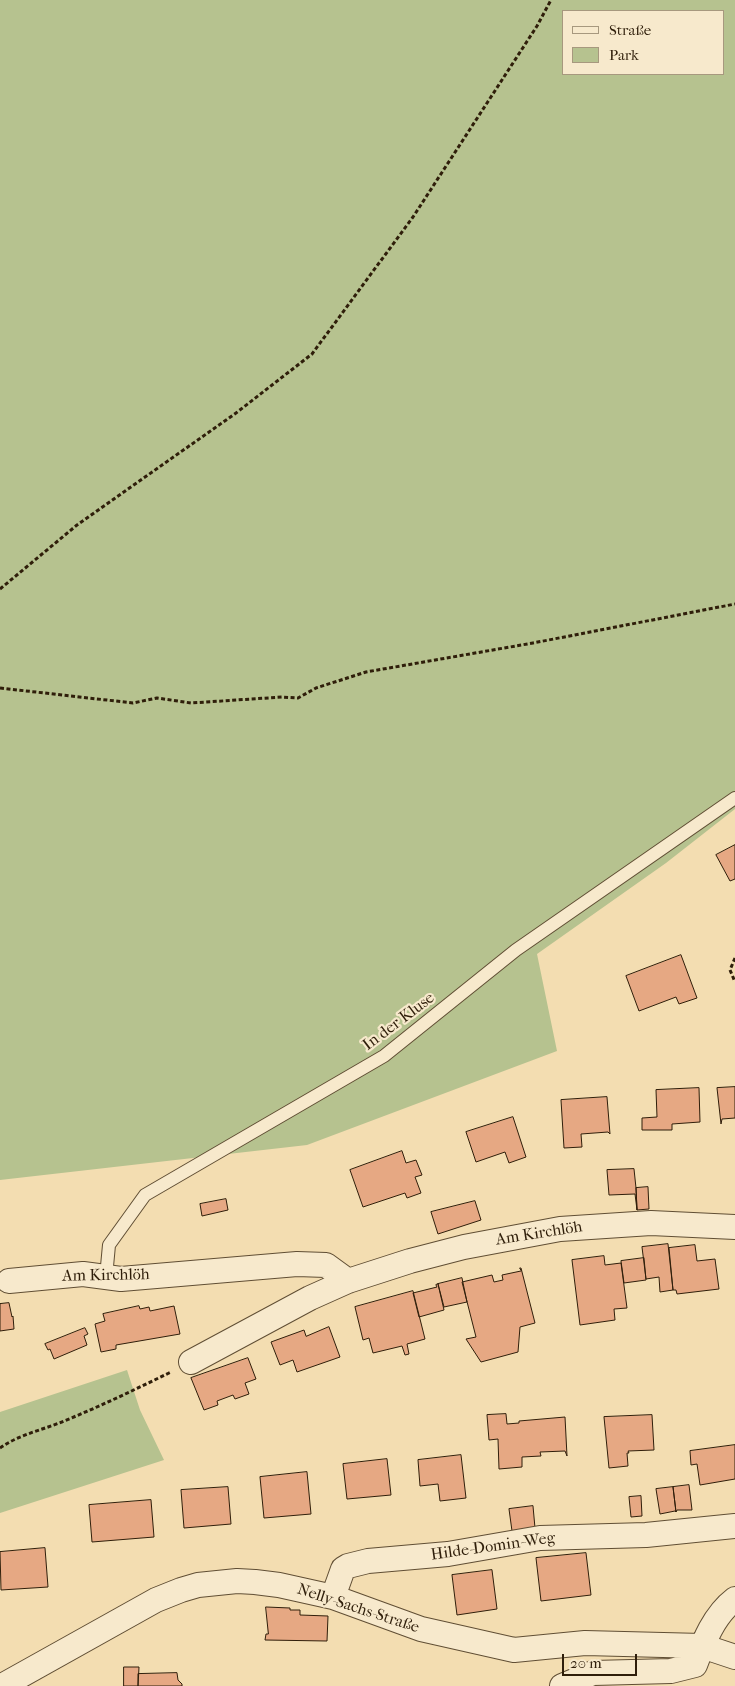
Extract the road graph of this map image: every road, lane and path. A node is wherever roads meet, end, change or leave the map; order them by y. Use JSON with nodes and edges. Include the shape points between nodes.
{"nodes":[{"id":1,"x":551,"y":0,"type":"edge"},
{"id":2,"x":0,"y":589,"type":"edge"},
{"id":3,"x":735,"y":604,"type":"edge"},
{"id":4,"x":0,"y":688,"type":"edge"},
{"id":5,"x":735,"y":798,"type":"edge"},
{"id":6,"x":735,"y":958,"type":"edge"},
{"id":7,"x":735,"y":982,"type":"edge"},
{"id":8,"x":735,"y":1227,"type":"edge"},
{"id":9,"x":106,"y":1277,"type":"junction"},
{"id":10,"x":9,"y":1281,"type":"dead end"},
{"id":11,"x":348,"y":1281,"type":"junction"},
{"id":12,"x":192,"y":1362,"type":"joint"},
{"id":13,"x":0,"y":1448,"type":"edge"},
{"id":14,"x":735,"y":1526,"type":"edge"},
{"id":15,"x":333,"y":1597,"type":"junction"},
{"id":16,"x":735,"y":1599,"type":"edge"},
{"id":17,"x":702,"y":1646,"type":"junction"},
{"id":18,"x":735,"y":1657,"type":"edge"},
{"id":19,"x":2,"y":1686,"type":"edge"},
{"id":20,"x":562,"y":1686,"type":"edge"}],
"edges":[{"from":1,"to":2,"type":"path","via":[[413,217],[312,354],[236,413],[77,525]]},
{"from":3,"to":4,"type":"path","via":[[366,672],[316,688],[298,698],[191,703],[157,698],[133,703]]},
{"from":5,"to":9,"type":"lane","name":"In der Kluse","via":[[516,950],[384,1056],[145,1195],[108,1245]]},
{"from":6,"to":7,"type":"path","via":[[730,970]]},
{"from":8,"to":11,"type":"street","name":"Am Kirchlöh","via":[[651,1223],[560,1229],[464,1246]]},
{"from":9,"to":10,"type":"street","name":"Am Kirchlöh","via":[[84,1274]]},
{"from":9,"to":11,"type":"street","name":"Am Kirchlöh","via":[[121,1279],[297,1264],[326,1265]]},
{"from":11,"to":12,"type":"street","name":"Am Kirchlöh"},
{"from":12,"to":13,"type":"path","via":[[103,1405],[12,1439]]},
{"from":14,"to":15,"type":"street","name":"Hilde-Domin-Weg","via":[[646,1535],[540,1538],[448,1554],[368,1561],[343,1569]]},
{"from":15,"to":17,"type":"street","name":"Nelly-Sachs-Straße","via":[[421,1629],[514,1650],[585,1643]]},
{"from":15,"to":19,"type":"street","name":"Nelly-Sachs-Straße","via":[[279,1584],[237,1580],[198,1585],[156,1600]]},
{"from":16,"to":17,"type":"street","via":[[718,1616]]},
{"from":17,"to":18,"type":"street","name":"Nelly-Sachs-Straße"},
{"from":17,"to":20,"type":"street","via":[[695,1665],[671,1671],[593,1673]]}]}
